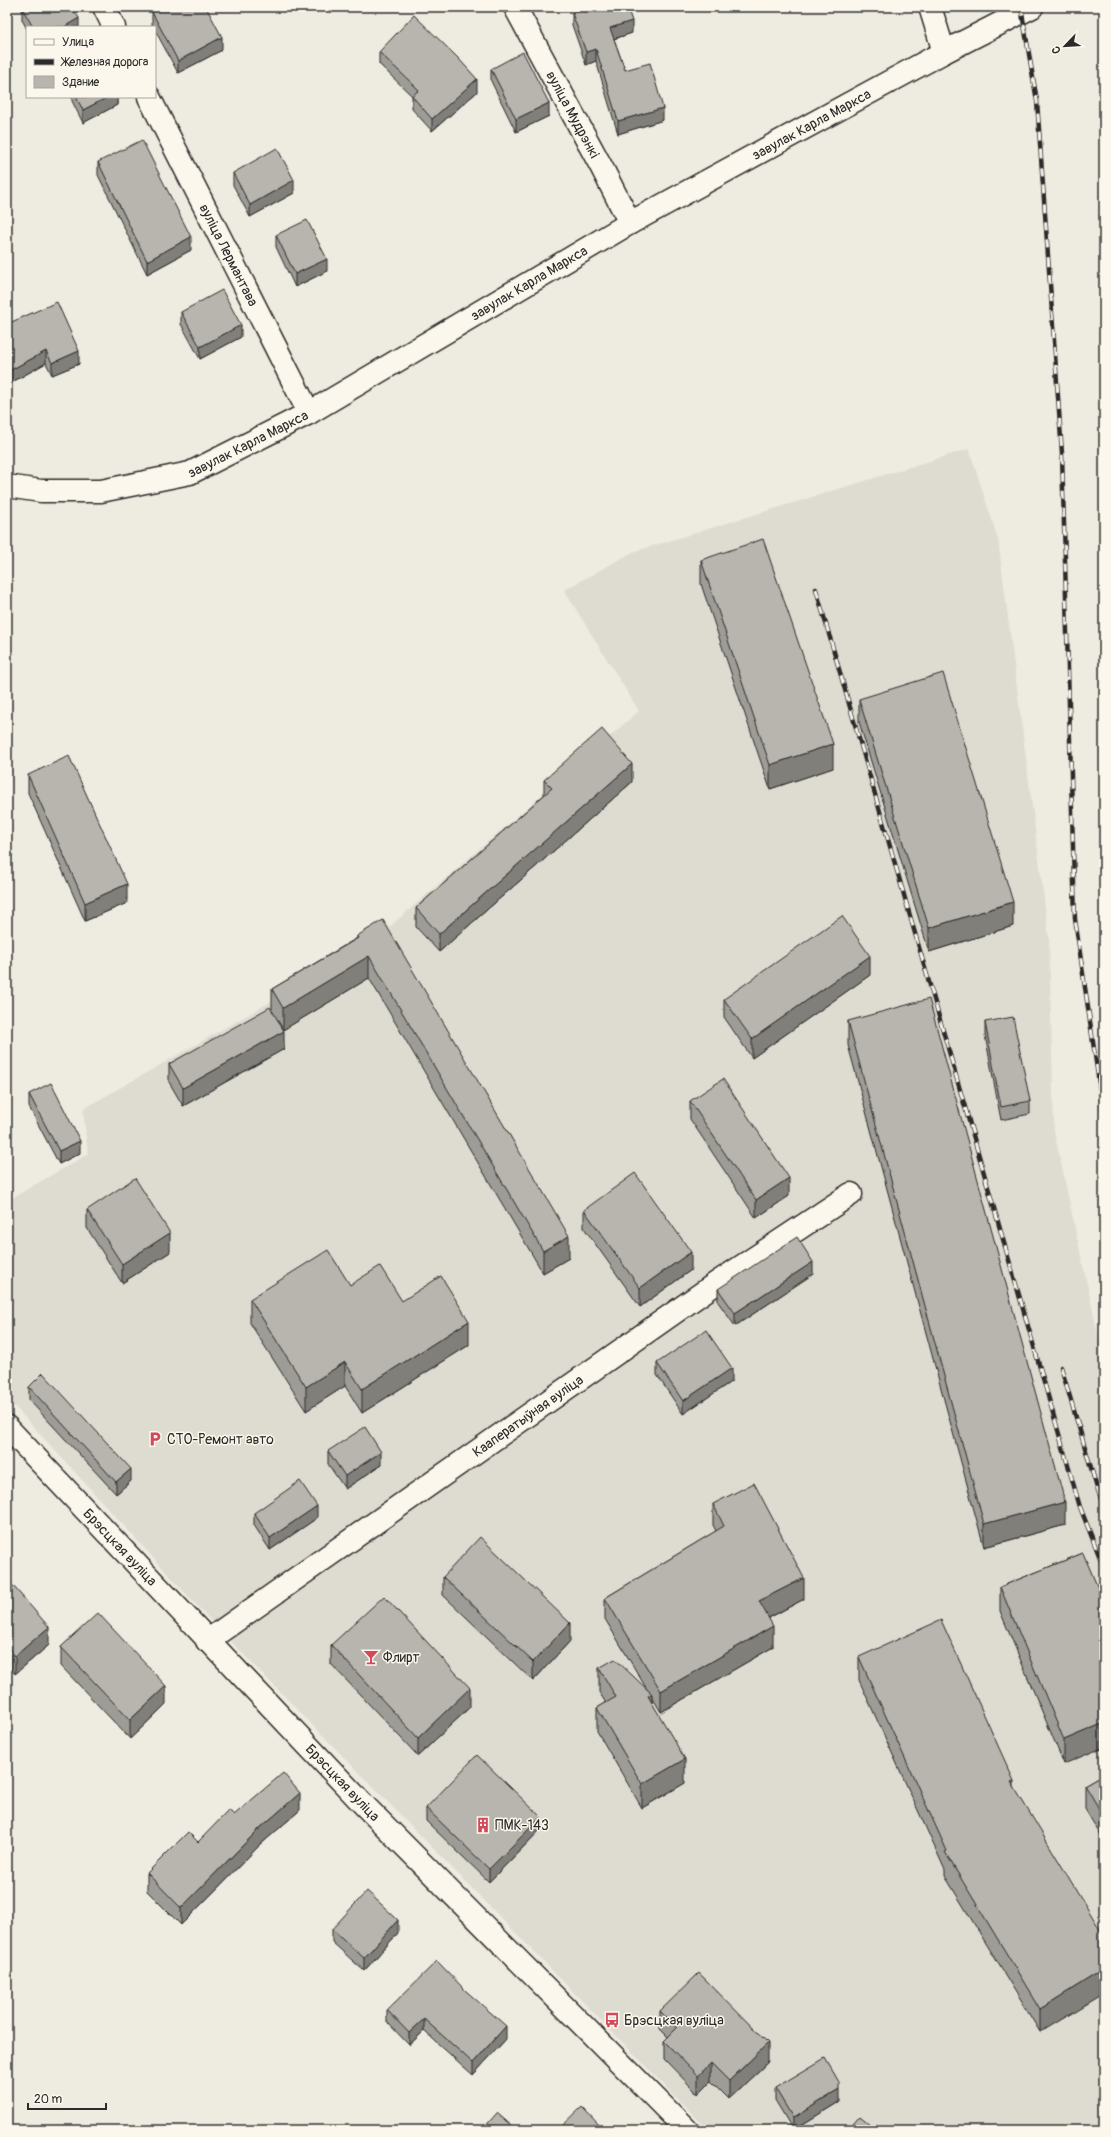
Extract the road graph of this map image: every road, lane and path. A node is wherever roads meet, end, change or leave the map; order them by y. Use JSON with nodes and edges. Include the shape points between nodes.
{"nodes":[{"id":1,"x":104,"y":7,"type":"edge"},
{"id":2,"x":515,"y":7,"type":"edge"},
{"id":3,"x":930,"y":7,"type":"edge"},
{"id":4,"x":1032,"y":7,"type":"edge"},
{"id":5,"x":114,"y":26,"type":"edge"},
{"id":6,"x":944,"y":52,"type":"junction"},
{"id":7,"x":150,"y":98,"type":"edge"},
{"id":8,"x":630,"y":223,"type":"junction"},
{"id":9,"x":309,"y":413,"type":"junction"},
{"id":10,"x":7,"y":486,"type":"edge"},
{"id":11,"x":851,"y":1194,"type":"dead end"},
{"id":12,"x":7,"y":1427,"type":"edge"},
{"id":13,"x":208,"y":1641,"type":"junction"},
{"id":14,"x":687,"y":2130,"type":"edge"}],
"edges":[{"from":1,"to":5,"type":"street"},
{"from":2,"to":8,"type":"street","name":"вуліца Мудрэнкі"},
{"from":3,"to":6,"type":"street"},
{"from":4,"to":6,"type":"street","name":"завулак Карла Маркса"},
{"from":6,"to":8,"type":"street","name":"завулак Карла Маркса"},
{"from":7,"to":9,"type":"street","name":"вуліца Лермантава"},
{"from":8,"to":9,"type":"street","name":"завулак Карла Маркса"},
{"from":9,"to":10,"type":"street","name":"завулак Карла Маркса","via":[[190,472],[100,491],[41,491]]},
{"from":11,"to":13,"type":"street","name":"Кааператыўная вуліца","via":[[715,1284]]},
{"from":12,"to":13,"type":"street","name":"Брэсцкая вуліца"},
{"from":13,"to":14,"type":"street","name":"Брэсцкая вуліца","via":[[364,1804]]}]}
